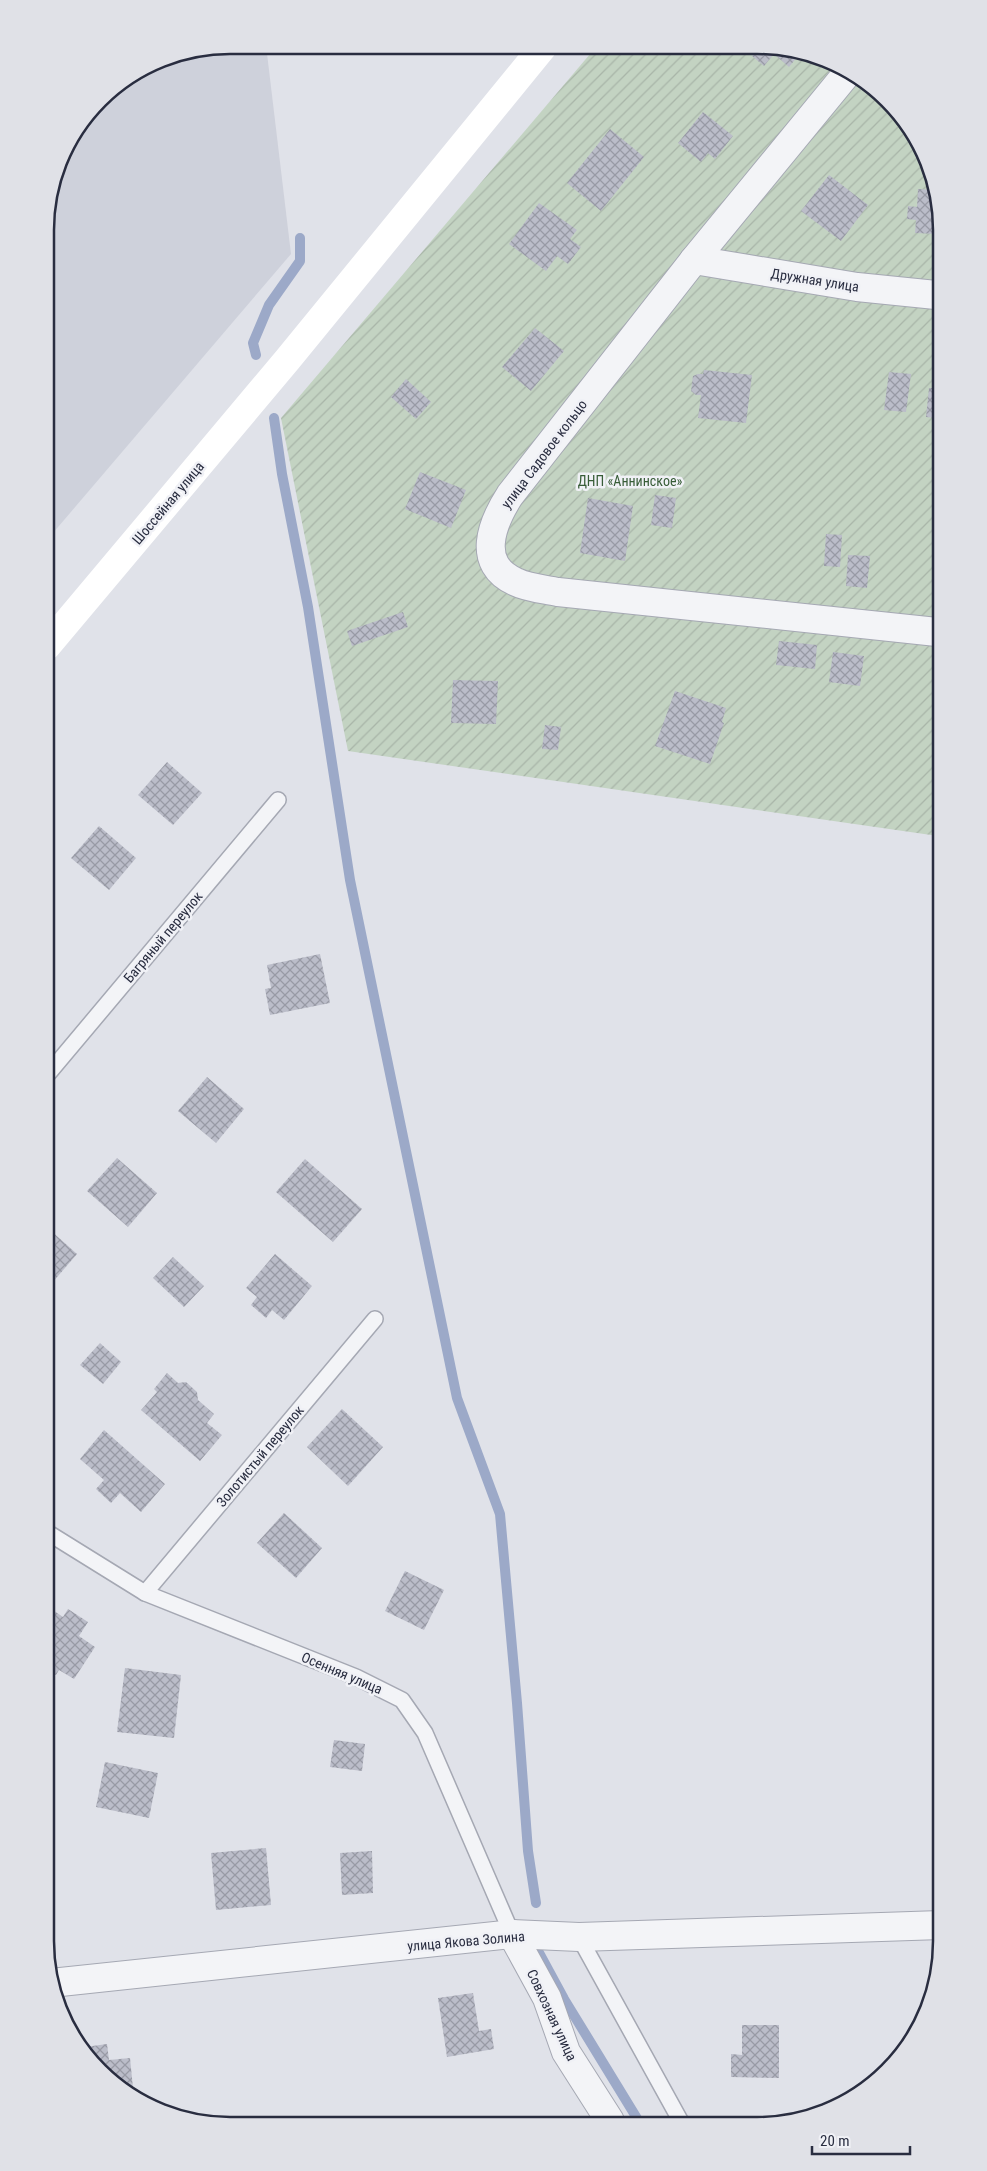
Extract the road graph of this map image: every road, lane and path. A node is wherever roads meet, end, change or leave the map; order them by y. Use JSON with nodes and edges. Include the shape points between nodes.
{"nodes":[{"id":1,"x":537,"y":54,"type":"edge"},
{"id":2,"x":844,"y":77,"type":"edge"},
{"id":3,"x":694,"y":260,"type":"junction"},
{"id":4,"x":933,"y":295,"type":"edge"},
{"id":5,"x":933,"y":632,"type":"edge"},
{"id":6,"x":54,"y":638,"type":"edge"},
{"id":7,"x":278,"y":800,"type":"dead end"},
{"id":8,"x":54,"y":1067,"type":"edge"},
{"id":9,"x":375,"y":1319,"type":"dead end"},
{"id":10,"x":54,"y":1536,"type":"edge"},
{"id":11,"x":145,"y":1593,"type":"junction"},
{"id":12,"x":933,"y":1925,"type":"edge"},
{"id":13,"x":512,"y":1934,"type":"junction"},
{"id":14,"x":579,"y":1937,"type":"junction"},
{"id":15,"x":59,"y":1982,"type":"edge"},
{"id":16,"x":608,"y":2117,"type":"edge"},
{"id":17,"x":678,"y":2117,"type":"edge"}],
"edges":[{"from":1,"to":6,"type":"main road","name":"Шоссейная улица","via":[[288,359]]},
{"from":2,"to":3,"type":"street","name":"улица Садовое кольцо"},
{"from":3,"to":4,"type":"street","name":"Дружная улица","via":[[857,287]]},
{"from":3,"to":5,"type":"street","name":"улица Садовое кольцо","via":[[510,495],[491,533],[490,549],[496,564],[504,576],[517,583],[558,592]]},
{"from":7,"to":8,"type":"lane","name":"Багряный переулок"},
{"from":9,"to":11,"type":"lane","name":"Золотистый переулок"},
{"from":10,"to":11,"type":"lane","name":"Осенняя улица"},
{"from":11,"to":13,"type":"lane","name":"Осенняя улица","via":[[356,1677],[402,1700],[425,1733]]},
{"from":12,"to":14,"type":"street","name":"улица Якова Золина"},
{"from":13,"to":14,"type":"street","name":"улица Якова Золина"},
{"from":13,"to":15,"type":"street","name":"улица Якова Золина"},
{"from":13,"to":16,"type":"street","name":"Совхозная улица","via":[[547,1998],[566,2052]]},
{"from":14,"to":17,"type":"lane"}]}
